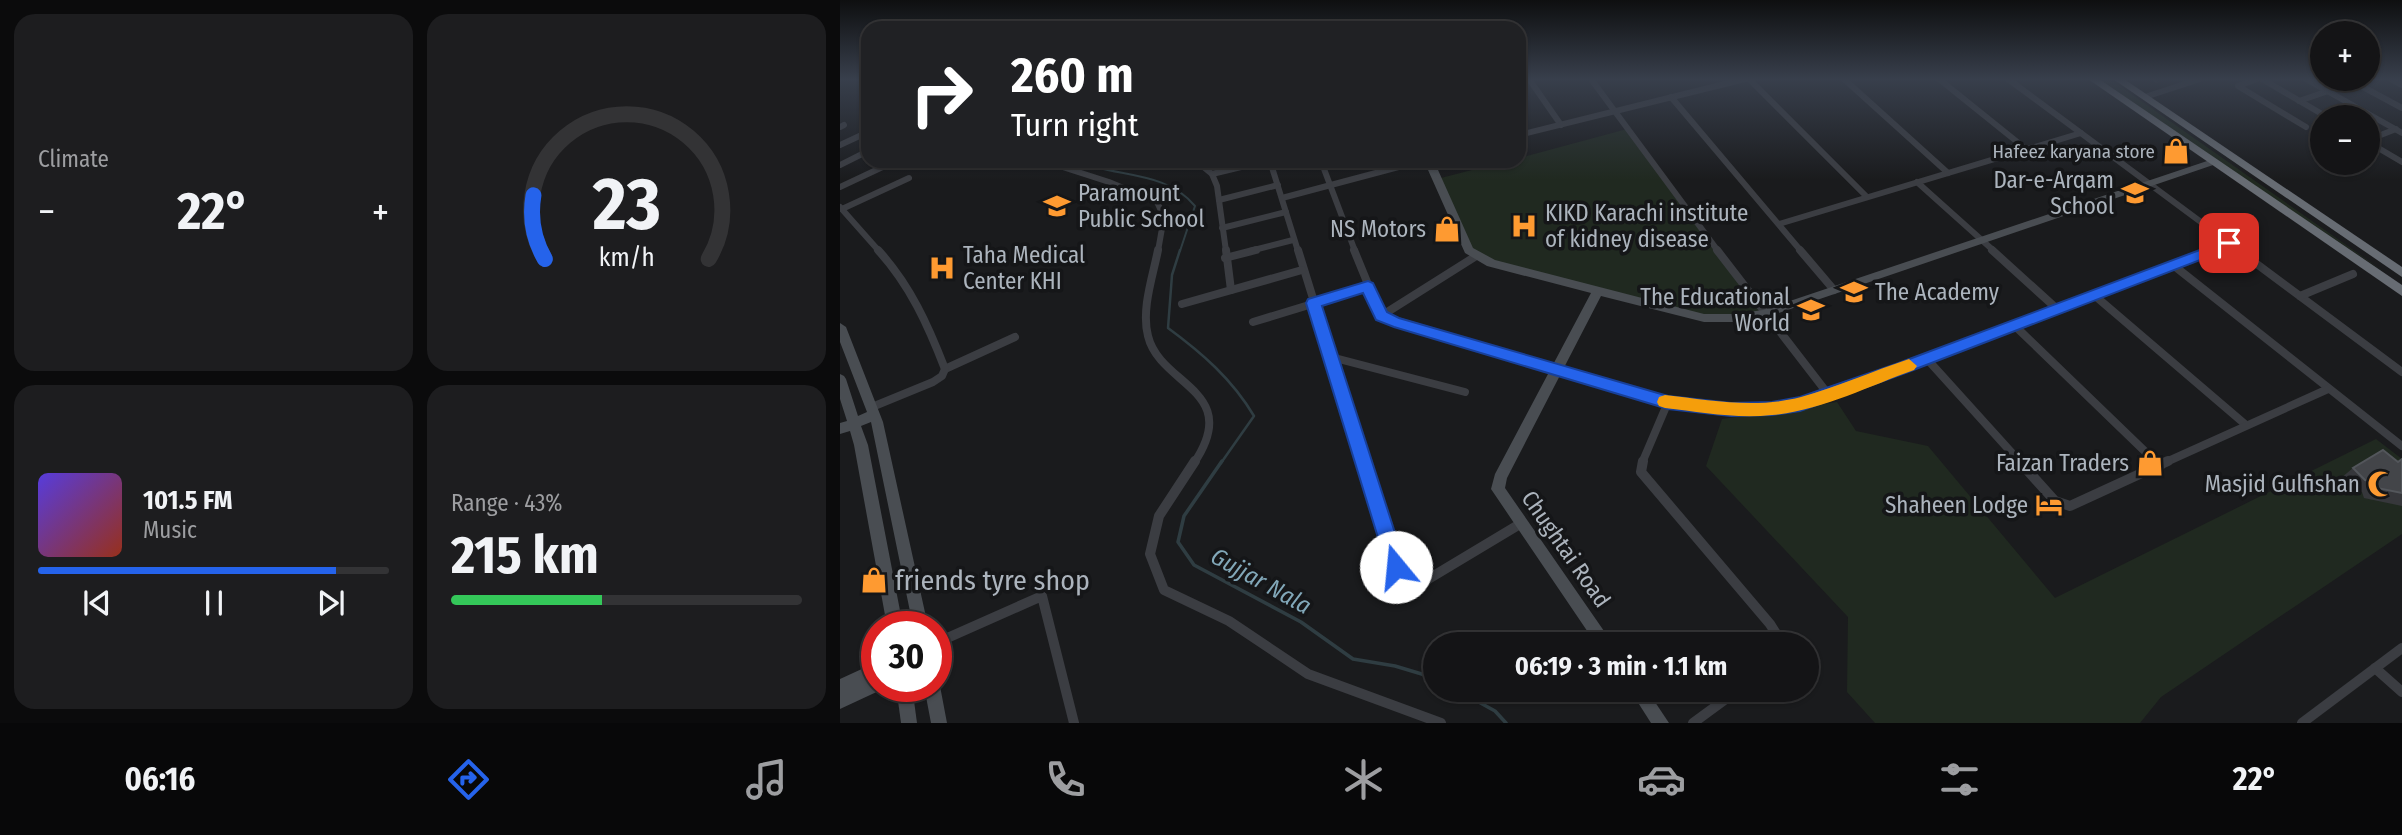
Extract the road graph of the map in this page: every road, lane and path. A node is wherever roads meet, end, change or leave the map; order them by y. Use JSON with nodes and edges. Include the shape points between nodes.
{"nodes":[{"id":1,"x":1552,"y":113,"type":"edge"},
{"id":2,"x":1607,"y":113,"type":"edge"},
{"id":3,"x":1615,"y":113,"type":"edge"},
{"id":4,"x":1684,"y":113,"type":"edge"},
{"id":5,"x":1781,"y":113,"type":"edge"},
{"id":6,"x":1881,"y":113,"type":"edge"},
{"id":7,"x":1981,"y":113,"type":"edge"},
{"id":8,"x":2054,"y":113,"type":"edge"},
{"id":9,"x":2142,"y":113,"type":"edge"},
{"id":10,"x":2167,"y":113,"type":"edge"},
{"id":11,"x":2282,"y":113,"type":"edge"},
{"id":12,"x":2368,"y":113,"type":"edge"},
{"id":13,"x":1561,"y":125,"type":"junction"},
{"id":14,"x":2306,"y":127,"type":"dead end"},
{"id":15,"x":2400,"y":130,"type":"edge"},
{"id":16,"x":1526,"y":133,"type":"edge"},
{"id":17,"x":2081,"y":133,"type":"junction"},
{"id":18,"x":861,"y":135,"type":"edge"},
{"id":19,"x":2380,"y":137,"type":"edge"},
{"id":20,"x":840,"y":145,"type":"edge"},
{"id":21,"x":2380,"y":148,"type":"edge"},
{"id":22,"x":2026,"y":149,"type":"junction"},
{"id":23,"x":861,"y":154,"type":"edge"},
{"id":24,"x":2213,"y":162,"type":"junction"},
{"id":25,"x":2402,"y":162,"type":"edge"},
{"id":26,"x":840,"y":164,"type":"edge"},
{"id":27,"x":880,"y":168,"type":"edge"},
{"id":28,"x":1064,"y":168,"type":"edge"},
{"id":29,"x":1205,"y":168,"type":"edge"},
{"id":30,"x":1238,"y":168,"type":"edge"},
{"id":31,"x":1271,"y":168,"type":"edge"},
{"id":32,"x":1324,"y":168,"type":"edge"},
{"id":33,"x":1396,"y":168,"type":"edge"},
{"id":34,"x":1432,"y":168,"type":"edge"},
{"id":35,"x":1948,"y":173,"type":"junction"},
{"id":36,"x":1212,"y":174,"type":"junction"},
{"id":37,"x":909,"y":178,"type":"dead end"},
{"id":38,"x":1917,"y":182,"type":"junction"},
{"id":39,"x":2148,"y":184,"type":"junction"},
{"id":40,"x":1278,"y":185,"type":"junction"},
{"id":41,"x":1330,"y":186,"type":"junction"},
{"id":42,"x":840,"y":187,"type":"edge"},
{"id":43,"x":1867,"y":197,"type":"junction"},
{"id":44,"x":1282,"y":198,"type":"junction"},
{"id":45,"x":1219,"y":200,"type":"junction"},
{"id":46,"x":841,"y":208,"type":"edge"},
{"id":47,"x":1286,"y":212,"type":"junction"},
{"id":48,"x":1779,"y":224,"type":"junction"},
{"id":49,"x":1222,"y":228,"type":"junction"},
{"id":50,"x":1293,"y":240,"type":"junction"},
{"id":51,"x":1981,"y":240,"type":"junction"},
{"id":52,"x":2229,"y":243,"type":"junction"},
{"id":53,"x":1476,"y":256,"type":"junction"},
{"id":54,"x":1225,"y":258,"type":"junction"},
{"id":55,"x":2172,"y":265,"type":"junction"},
{"id":56,"x":1302,"y":270,"type":"junction"},
{"id":57,"x":2402,"y":270,"type":"edge"},
{"id":58,"x":2353,"y":274,"type":"dead end"},
{"id":59,"x":1368,"y":287,"type":"junction"},
{"id":60,"x":2399,"y":289,"type":"edge"},
{"id":61,"x":1231,"y":290,"type":"junction"},
{"id":62,"x":1834,"y":290,"type":"junction"},
{"id":63,"x":1598,"y":291,"type":"junction"},
{"id":64,"x":2094,"y":295,"type":"junction"},
{"id":65,"x":2300,"y":296,"type":"junction"},
{"id":66,"x":1182,"y":303,"type":"dead end"},
{"id":67,"x":1313,"y":303,"type":"junction"},
{"id":68,"x":2056,"y":308,"type":"junction"},
{"id":69,"x":1764,"y":314,"type":"junction"},
{"id":70,"x":1381,"y":316,"type":"junction"},
{"id":71,"x":1253,"y":323,"type":"dead end"},
{"id":72,"x":2014,"y":325,"type":"junction"},
{"id":73,"x":840,"y":327,"type":"edge"},
{"id":74,"x":1015,"y":337,"type":"dead end"},
{"id":75,"x":1331,"y":357,"type":"junction"},
{"id":76,"x":1927,"y":359,"type":"junction"},
{"id":77,"x":945,"y":369,"type":"junction"},
{"id":78,"x":1558,"y":370,"type":"junction"},
{"id":79,"x":2402,"y":372,"type":"edge"},
{"id":80,"x":840,"y":379,"type":"edge"},
{"id":81,"x":2328,"y":388,"type":"junction"},
{"id":82,"x":1465,"y":392,"type":"dead end"},
{"id":83,"x":1828,"y":394,"type":"junction"},
{"id":84,"x":1668,"y":402,"type":"junction"},
{"id":85,"x":873,"y":411,"type":"junction"},
{"id":86,"x":850,"y":419,"type":"edge"},
{"id":87,"x":2246,"y":425,"type":"junction"},
{"id":88,"x":840,"y":429,"type":"edge"},
{"id":89,"x":2402,"y":446,"type":"edge"},
{"id":90,"x":2161,"y":466,"type":"junction"},
{"id":91,"x":1520,"y":524,"type":"junction"},
{"id":92,"x":892,"y":611,"type":"edge"},
{"id":93,"x":918,"y":611,"type":"edge"},
{"id":94,"x":1596,"y":632,"type":"edge"},
{"id":95,"x":1775,"y":632,"type":"edge"},
{"id":96,"x":952,"y":636,"type":"edge"},
{"id":97,"x":2402,"y":648,"type":"edge"},
{"id":98,"x":2375,"y":668,"type":"junction"},
{"id":99,"x":861,"y":677,"type":"edge"},
{"id":100,"x":840,"y":687,"type":"edge"},
{"id":101,"x":861,"y":691,"type":"edge"},
{"id":102,"x":2402,"y":692,"type":"edge"},
{"id":103,"x":840,"y":701,"type":"edge"},
{"id":104,"x":906,"y":702,"type":"edge"},
{"id":105,"x":935,"y":702,"type":"edge"},
{"id":106,"x":1646,"y":702,"type":"edge"},
{"id":107,"x":1722,"y":702,"type":"edge"},
{"id":108,"x":909,"y":723,"type":"edge"},
{"id":109,"x":939,"y":723,"type":"edge"},
{"id":110,"x":1074,"y":723,"type":"edge"},
{"id":111,"x":1441,"y":723,"type":"edge"},
{"id":112,"x":1661,"y":723,"type":"edge"},
{"id":113,"x":1693,"y":723,"type":"edge"},
{"id":114,"x":2302,"y":723,"type":"edge"}],
"edges":[{"from":1,"to":13,"type":"street"},
{"from":2,"to":13,"type":"street"},
{"from":3,"to":69,"type":"street"},
{"from":4,"to":48,"type":"street"},
{"from":5,"to":43,"type":"street"},
{"from":6,"to":35,"type":"street"},
{"from":7,"to":22,"type":"street"},
{"from":8,"to":17,"type":"street"},
{"from":9,"to":24,"type":"highway"},
{"from":10,"to":57,"type":"highway"},
{"from":11,"to":14,"type":"street"},
{"from":12,"to":15,"type":"street"},
{"from":13,"to":16,"type":"street"},
{"from":15,"to":19,"type":"street"},
{"from":17,"to":22,"type":"street"},
{"from":17,"to":39,"type":"street"},
{"from":18,"to":20,"type":"street"},
{"from":21,"to":25,"type":"street"},
{"from":22,"to":35,"type":"street"},
{"from":23,"to":26,"type":"street"},
{"from":24,"to":39,"type":"street"},
{"from":24,"to":60,"type":"highway"},
{"from":27,"to":42,"type":"street"},
{"from":28,"to":111,"type":"street","via":[[1147,197],[1157,202],[1164,217],[1146,316],[1148,338],[1160,360],[1195,389],[1209,417],[1207,444],[1159,516],[1150,554],[1164,590],[1229,621],[1308,674]]},
{"from":29,"to":36,"type":"street"},
{"from":30,"to":36,"type":"street"},
{"from":31,"to":40,"type":"street"},
{"from":32,"to":41,"type":"street"},
{"from":33,"to":41,"type":"street"},
{"from":34,"to":53,"type":"street","via":[[1469,250]]},
{"from":35,"to":38,"type":"street"},
{"from":36,"to":45,"type":"street"},
{"from":37,"to":46,"type":"street"},
{"from":38,"to":43,"type":"street"},
{"from":38,"to":51,"type":"street"},
{"from":39,"to":51,"type":"street"},
{"from":39,"to":52,"type":"street"},
{"from":40,"to":44,"type":"street"},
{"from":40,"to":45,"type":"street"},
{"from":41,"to":44,"type":"street"},
{"from":41,"to":59,"type":"street"},
{"from":43,"to":48,"type":"street"},
{"from":44,"to":47,"type":"street"},
{"from":45,"to":49,"type":"street"},
{"from":46,"to":77,"type":"street","via":[[895,269],[924,316]]},
{"from":47,"to":49,"type":"street"},
{"from":47,"to":50,"type":"street"},
{"from":48,"to":62,"type":"street"},
{"from":49,"to":54,"type":"street"},
{"from":50,"to":54,"type":"street"},
{"from":50,"to":56,"type":"street"},
{"from":51,"to":62,"type":"street"},
{"from":51,"to":68,"type":"street"},
{"from":52,"to":55,"type":"street"},
{"from":52,"to":65,"type":"street"},
{"from":53,"to":63,"type":"street"},
{"from":53,"to":70,"type":"street"},
{"from":54,"to":61,"type":"street"},
{"from":55,"to":64,"type":"street"},
{"from":55,"to":81,"type":"street"},
{"from":56,"to":61,"type":"street"},
{"from":56,"to":67,"type":"street"},
{"from":58,"to":65,"type":"street"},
{"from":59,"to":67,"type":"street"},
{"from":59,"to":70,"type":"street"},
{"from":61,"to":66,"type":"street"},
{"from":62,"to":69,"type":"street"},
{"from":63,"to":69,"type":"street","via":[[1704,318]]},
{"from":63,"to":78,"type":"street","name":"Chughtai Road"},
{"from":64,"to":68,"type":"street"},
{"from":64,"to":87,"type":"street"},
{"from":65,"to":79,"type":"street"},
{"from":67,"to":71,"type":"street"},
{"from":67,"to":75,"type":"street"},
{"from":68,"to":72,"type":"street"},
{"from":69,"to":83,"type":"street"},
{"from":70,"to":78,"type":"street"},
{"from":72,"to":76,"type":"street"},
{"from":72,"to":90,"type":"street"},
{"from":73,"to":85,"type":"street"},
{"from":74,"to":77,"type":"street"},
{"from":75,"to":82,"type":"street"},
{"from":75,"to":91,"type":"street","via":[[1405,593]]},
{"from":76,"to":83,"type":"street"},
{"from":76,"to":90,"type":"street","via":[[2062,505],[2070,506]]},
{"from":77,"to":85,"type":"street","via":[[933,382]]},
{"from":78,"to":84,"type":"street"},
{"from":78,"to":91,"type":"street","name":"Chughtai Road","via":[[1497,489]]},
{"from":80,"to":86,"type":"street"},
{"from":81,"to":87,"type":"street"},
{"from":81,"to":89,"type":"street"},
{"from":83,"to":84,"type":"street","via":[[1772,409],[1731,410]]},
{"from":84,"to":95,"type":"street","via":[[1641,472]]},
{"from":85,"to":86,"type":"street"},
{"from":85,"to":93,"type":"street"},
{"from":86,"to":88,"type":"street"},
{"from":86,"to":92,"type":"street"},
{"from":87,"to":90,"type":"street"},
{"from":91,"to":94,"type":"street","name":"Chughtai Road"},
{"from":96,"to":110,"type":"street","via":[[1042,596]]},
{"from":97,"to":98,"type":"street"},
{"from":98,"to":102,"type":"street"},
{"from":98,"to":114,"type":"street"},
{"from":99,"to":100,"type":"street"},
{"from":101,"to":103,"type":"street"},
{"from":104,"to":108,"type":"street"},
{"from":105,"to":109,"type":"street"},
{"from":106,"to":112,"type":"street"},
{"from":107,"to":113,"type":"street"}]}
